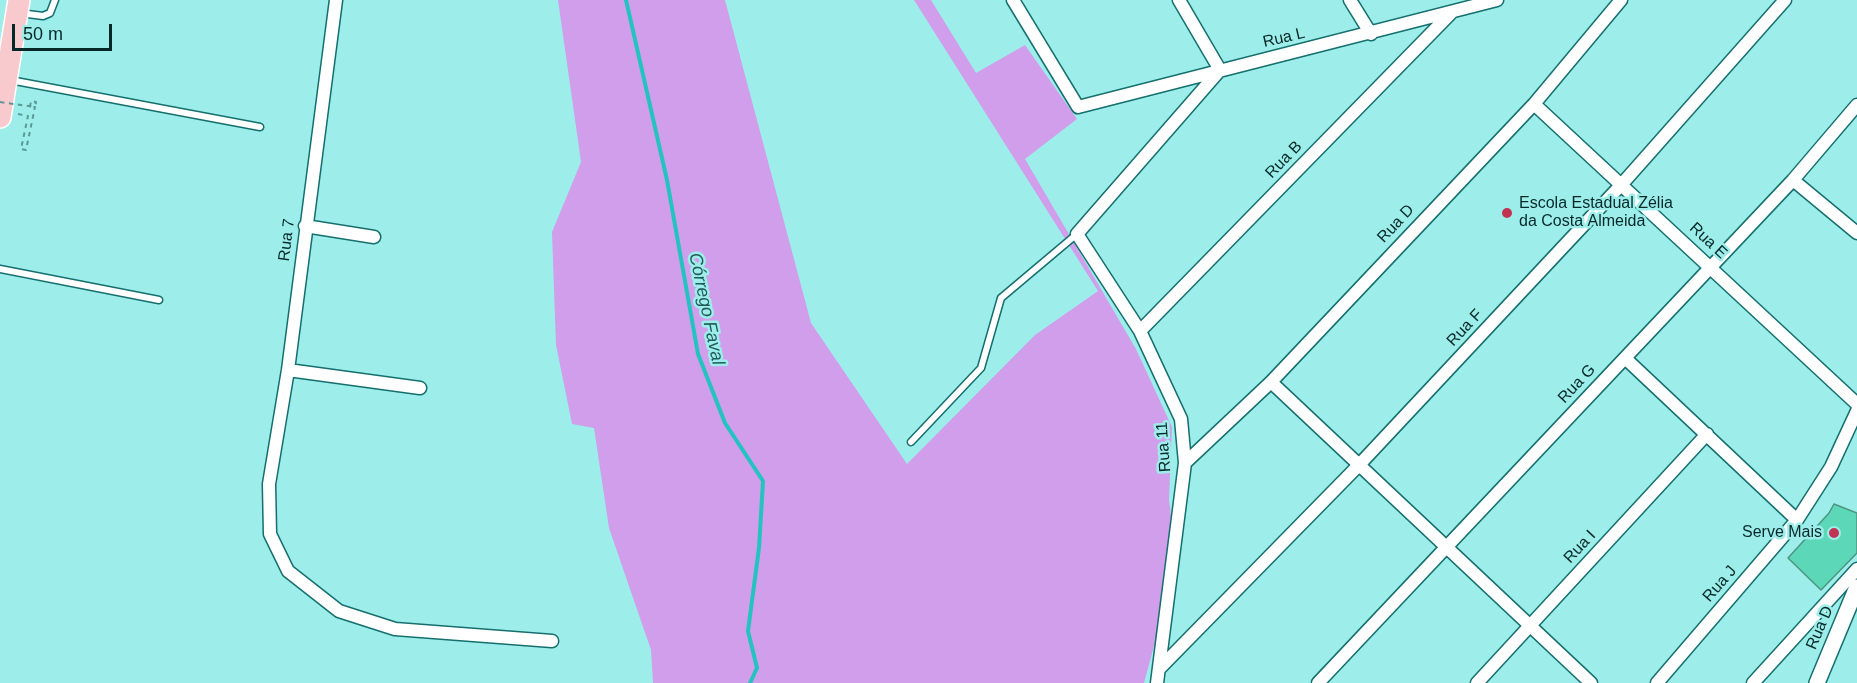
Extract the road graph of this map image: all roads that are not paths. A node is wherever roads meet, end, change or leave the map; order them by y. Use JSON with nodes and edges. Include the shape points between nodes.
{"nodes":[{"id":1,"x":55,"y":0,"type":"edge"},
{"id":2,"x":336,"y":0,"type":"edge"},
{"id":3,"x":1013,"y":0,"type":"edge"},
{"id":4,"x":1179,"y":0,"type":"edge"},
{"id":5,"x":1350,"y":0,"type":"edge"},
{"id":6,"x":1497,"y":0,"type":"edge"},
{"id":7,"x":1621,"y":0,"type":"edge"},
{"id":8,"x":1785,"y":0,"type":"edge"},
{"id":9,"x":18,"y":6,"type":"edge"},
{"id":10,"x":1452,"y":12,"type":"junction"},
{"id":11,"x":1371,"y":34,"type":"junction"},
{"id":12,"x":1220,"y":70,"type":"junction"},
{"id":13,"x":6,"y":79,"type":"junction"},
{"id":14,"x":1534,"y":104,"type":"junction"},
{"id":15,"x":1857,"y":105,"type":"edge"},
{"id":16,"x":8,"y":115,"type":"edge"},
{"id":17,"x":260,"y":127,"type":"dead end"},
{"id":18,"x":1793,"y":180,"type":"junction"},
{"id":19,"x":1622,"y":184,"type":"junction"},
{"id":20,"x":305,"y":226,"type":"junction"},
{"id":21,"x":1857,"y":233,"type":"edge"},
{"id":22,"x":1077,"y":234,"type":"junction"},
{"id":23,"x":374,"y":237,"type":"dead end"},
{"id":24,"x":1711,"y":266,"type":"junction"},
{"id":25,"x":0,"y":268,"type":"edge"},
{"id":26,"x":159,"y":300,"type":"dead end"},
{"id":27,"x":1140,"y":331,"type":"junction"},
{"id":28,"x":1625,"y":358,"type":"junction"},
{"id":29,"x":288,"y":370,"type":"junction"},
{"id":30,"x":1271,"y":382,"type":"junction"},
{"id":31,"x":420,"y":388,"type":"dead end"},
{"id":32,"x":1857,"y":404,"type":"edge"},
{"id":33,"x":1857,"y":411,"type":"edge"},
{"id":34,"x":1707,"y":434,"type":"junction"},
{"id":35,"x":911,"y":442,"type":"dead end"},
{"id":36,"x":1185,"y":463,"type":"junction"},
{"id":37,"x":1359,"y":465,"type":"junction"},
{"id":38,"x":1797,"y":520,"type":"junction"},
{"id":39,"x":1446,"y":547,"type":"junction"},
{"id":40,"x":1857,"y":569,"type":"edge"},
{"id":41,"x":1857,"y":587,"type":"edge"},
{"id":42,"x":1531,"y":625,"type":"junction"},
{"id":43,"x":552,"y":641,"type":"dead end"},
{"id":44,"x":1159,"y":669,"type":"junction"},
{"id":45,"x":1157,"y":683,"type":"edge"},
{"id":46,"x":1318,"y":683,"type":"edge"},
{"id":47,"x":1477,"y":683,"type":"edge"},
{"id":48,"x":1591,"y":683,"type":"edge"},
{"id":49,"x":1657,"y":683,"type":"edge"},
{"id":50,"x":1753,"y":683,"type":"edge"},
{"id":51,"x":1817,"y":683,"type":"edge"}],
"edges":[{"from":1,"to":9,"type":"lane","via":[[50,13],[43,16]]},
{"from":2,"to":20,"type":"street","name":"Rua 7"},
{"from":3,"to":12,"type":"street","name":"Rua L","via":[[1078,107]]},
{"from":4,"to":12,"type":"street"},
{"from":5,"to":11,"type":"street"},
{"from":6,"to":10,"type":"street","name":"Rua L"},
{"from":7,"to":14,"type":"street","name":"Rua D"},
{"from":8,"to":19,"type":"street","name":"Rua F"},
{"from":9,"to":13,"type":"highway"},
{"from":10,"to":11,"type":"street","name":"Rua L"},
{"from":10,"to":27,"type":"street","name":"Rua B"},
{"from":11,"to":12,"type":"street","name":"Rua L"},
{"from":12,"to":22,"type":"street"},
{"from":13,"to":16,"type":"highway"},
{"from":13,"to":17,"type":"lane"},
{"from":14,"to":19,"type":"street","name":"Rua E"},
{"from":14,"to":30,"type":"street","name":"Rua D"},
{"from":15,"to":18,"type":"street","name":"Rua G"},
{"from":18,"to":21,"type":"street"},
{"from":18,"to":24,"type":"street","name":"Rua G"},
{"from":19,"to":24,"type":"street","name":"Rua E"},
{"from":19,"to":37,"type":"street","name":"Rua F"},
{"from":20,"to":23,"type":"street"},
{"from":20,"to":29,"type":"street","name":"Rua 7"},
{"from":22,"to":27,"type":"street","name":"Rua 11"},
{"from":22,"to":35,"type":"lane","via":[[1001,298],[981,368]]},
{"from":24,"to":28,"type":"street","name":"Rua G"},
{"from":24,"to":32,"type":"street","name":"Rua E"},
{"from":25,"to":26,"type":"lane"},
{"from":27,"to":36,"type":"street","name":"Rua 11","via":[[1181,419]]},
{"from":28,"to":34,"type":"street"},
{"from":28,"to":39,"type":"street","name":"Rua G"},
{"from":29,"to":31,"type":"street"},
{"from":29,"to":43,"type":"street","name":"Rua 7","via":[[269,483],[270,534],[288,571],[339,611],[395,629]]},
{"from":30,"to":36,"type":"street","name":"Rua D"},
{"from":30,"to":37,"type":"street"},
{"from":33,"to":38,"type":"street","name":"Rua J","via":[[1831,467]]},
{"from":34,"to":38,"type":"street"},
{"from":34,"to":42,"type":"street","name":"Rua I"},
{"from":36,"to":44,"type":"street","name":"Rua 11"},
{"from":37,"to":39,"type":"street"},
{"from":37,"to":44,"type":"street","name":"Rua F"},
{"from":38,"to":49,"type":"street","name":"Rua J"},
{"from":39,"to":42,"type":"street"},
{"from":39,"to":46,"type":"street","name":"Rua G"},
{"from":40,"to":50,"type":"street"},
{"from":41,"to":51,"type":"street","name":"Rua D"},
{"from":42,"to":47,"type":"street","name":"Rua I"},
{"from":42,"to":48,"type":"street"},
{"from":44,"to":45,"type":"street","name":"Rua 11"}]}
